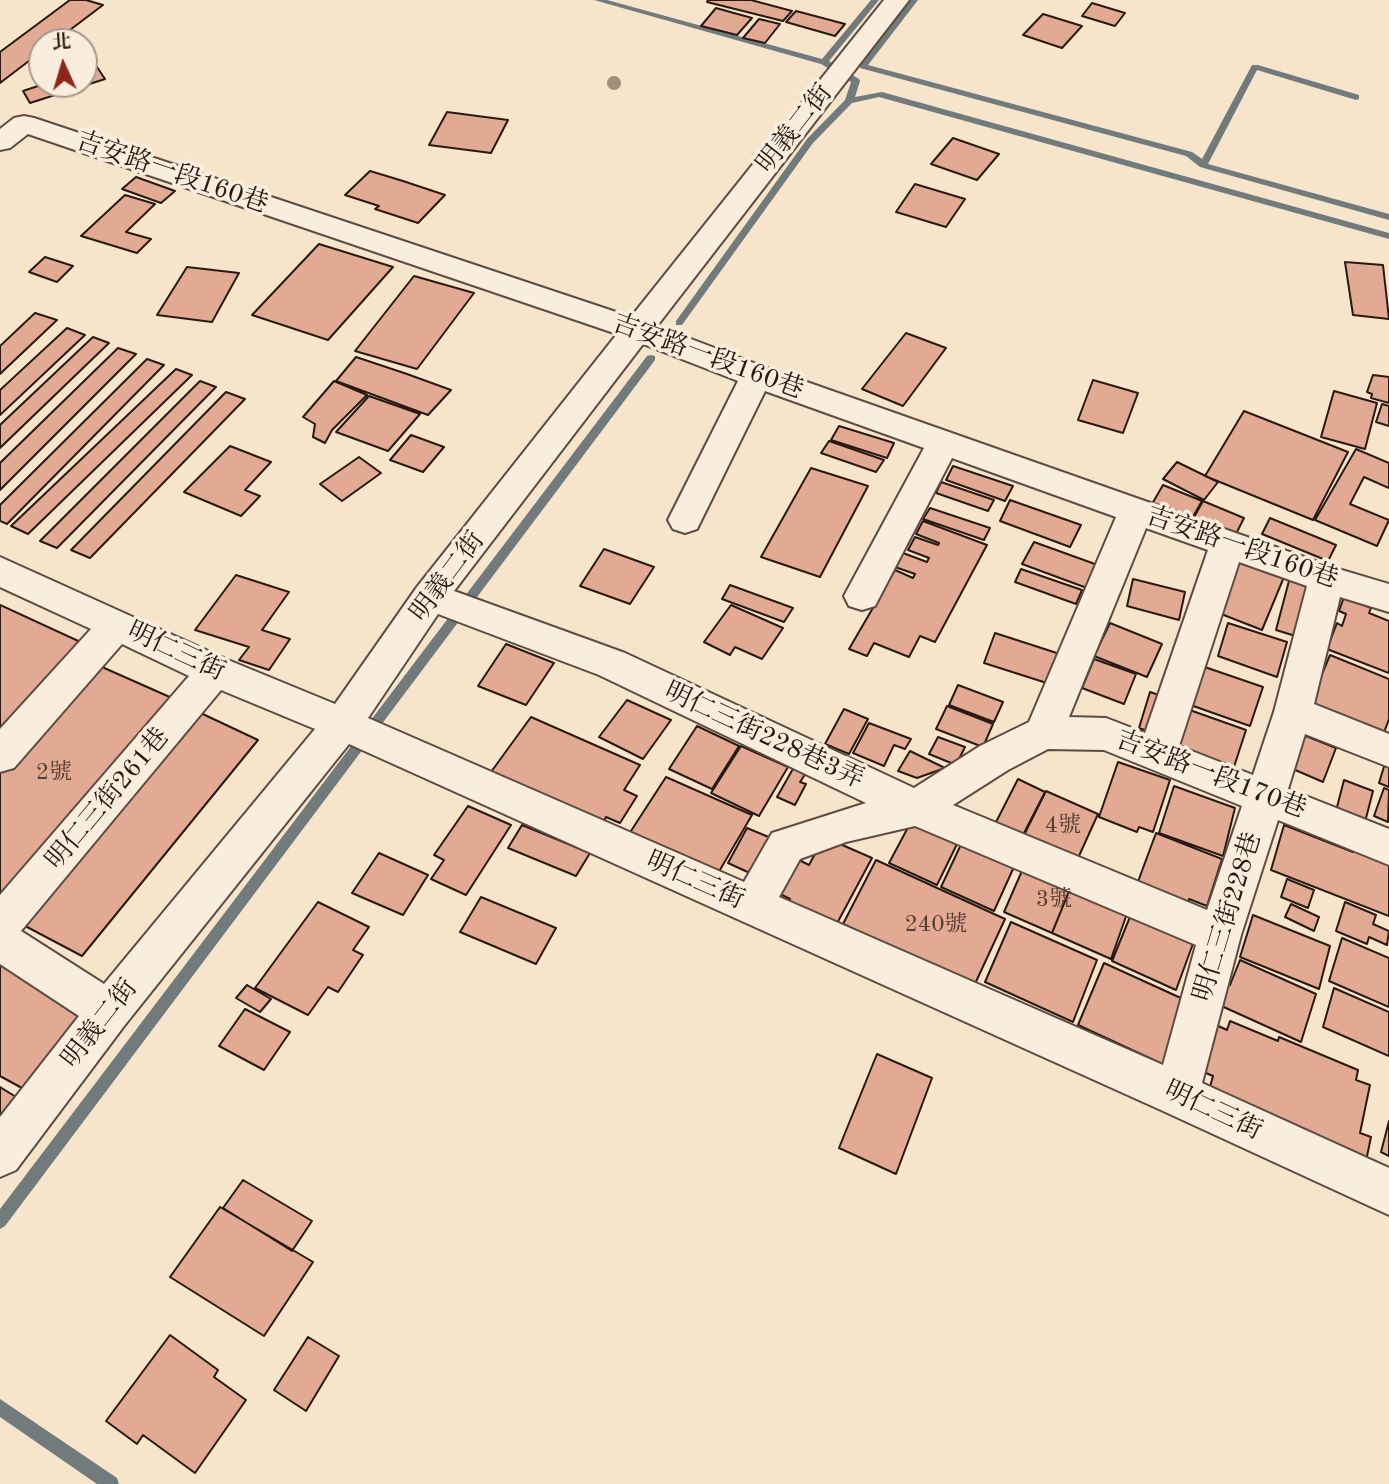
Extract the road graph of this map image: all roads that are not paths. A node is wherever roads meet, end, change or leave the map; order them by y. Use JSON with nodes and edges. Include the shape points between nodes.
{"nodes":[{"id":1,"x":897,"y":0,"type":"edge"},
{"id":2,"x":12,"y":133,"type":"edge"},
{"id":3,"x":637,"y":330,"type":"junction"},
{"id":4,"x":757,"y":376,"type":"junction"},
{"id":5,"x":944,"y":441,"type":"junction"},
{"id":6,"x":1136,"y":510,"type":"junction"},
{"id":7,"x":685,"y":520,"type":"dead end"},
{"id":8,"x":1228,"y":543,"type":"junction"},
{"id":9,"x":0,"y":571,"type":"edge"},
{"id":10,"x":1327,"y":579,"type":"junction"},
{"id":11,"x":862,"y":596,"type":"dead end"},
{"id":12,"x":430,"y":597,"type":"junction"},
{"id":13,"x":1389,"y":598,"type":"edge"},
{"id":14,"x":117,"y":625,"type":"junction"},
{"id":15,"x":215,"y":671,"type":"junction"},
{"id":16,"x":1293,"y":712,"type":"junction"},
{"id":17,"x":343,"y":724,"type":"junction"},
{"id":18,"x":1044,"y":733,"type":"junction"},
{"id":19,"x":1389,"y":751,"type":"edge"},
{"id":20,"x":1157,"y":754,"type":"junction"},
{"id":21,"x":0,"y":756,"type":"edge"},
{"id":22,"x":1266,"y":796,"type":"junction"},
{"id":23,"x":916,"y":808,"type":"junction"},
{"id":24,"x":1389,"y":847,"type":"edge"},
{"id":25,"x":752,"y":906,"type":"junction"},
{"id":26,"x":0,"y":926,"type":"edge"},
{"id":27,"x":1220,"y":935,"type":"junction"},
{"id":28,"x":0,"y":942,"type":"edge"},
{"id":29,"x":109,"y":1011,"type":"junction"},
{"id":30,"x":1177,"y":1094,"type":"junction"},
{"id":31,"x":0,"y":1154,"type":"edge"},
{"id":32,"x":1389,"y":1192,"type":"edge"}],
"edges":[{"from":1,"to":3,"type":"street","name":"明義二街"},
{"from":2,"to":3,"type":"street","name":"吉安路一段160巷"},
{"from":3,"to":4,"type":"street","name":"吉安路一段160巷"},
{"from":3,"to":12,"type":"street","name":"明義二街"},
{"from":4,"to":5,"type":"street","name":"吉安路一段160巷"},
{"from":4,"to":7,"type":"street"},
{"from":5,"to":6,"type":"street","name":"吉安路一段160巷"},
{"from":5,"to":11,"type":"street"},
{"from":6,"to":8,"type":"street","name":"吉安路一段160巷"},
{"from":6,"to":18,"type":"street"},
{"from":8,"to":10,"type":"street","name":"吉安路一段160巷"},
{"from":8,"to":20,"type":"street"},
{"from":9,"to":14,"type":"street","name":"明仁三街"},
{"from":10,"to":13,"type":"street","name":"吉安路一段160巷"},
{"from":10,"to":16,"type":"street","name":"明仁三街228巷"},
{"from":12,"to":17,"type":"street","name":"明義二街"},
{"from":12,"to":23,"type":"street","name":"明仁三街228巷3弄","via":[[612,664]]},
{"from":14,"to":15,"type":"street","name":"明仁三街"},
{"from":14,"to":21,"type":"street"},
{"from":15,"to":17,"type":"street","name":"明仁三街"},
{"from":15,"to":26,"type":"street","name":"明仁三街261巷"},
{"from":16,"to":19,"type":"street"},
{"from":16,"to":22,"type":"street","name":"明仁三街228巷"},
{"from":17,"to":25,"type":"street","name":"明仁三街"},
{"from":17,"to":29,"type":"street","name":"明義二街"},
{"from":18,"to":20,"type":"street","name":"吉安路一段170巷","via":[[1106,734]]},
{"from":18,"to":23,"type":"street","name":"吉安路一段170巷","via":[[994,758]]},
{"from":20,"to":22,"type":"street","name":"吉安路一段170巷"},
{"from":22,"to":24,"type":"street","name":"吉安路一段170巷"},
{"from":22,"to":27,"type":"street","name":"明仁三街228巷"},
{"from":23,"to":25,"type":"street","name":"吉安路一段170巷","via":[[786,846]]},
{"from":23,"to":27,"type":"street","name":"明仁三街228巷3弄"},
{"from":25,"to":30,"type":"street","name":"明仁三街"},
{"from":27,"to":30,"type":"street","name":"明仁三街228巷"},
{"from":28,"to":29,"type":"street"},
{"from":29,"to":31,"type":"street","name":"明義二街"},
{"from":30,"to":32,"type":"street","name":"明仁三街"}]}
